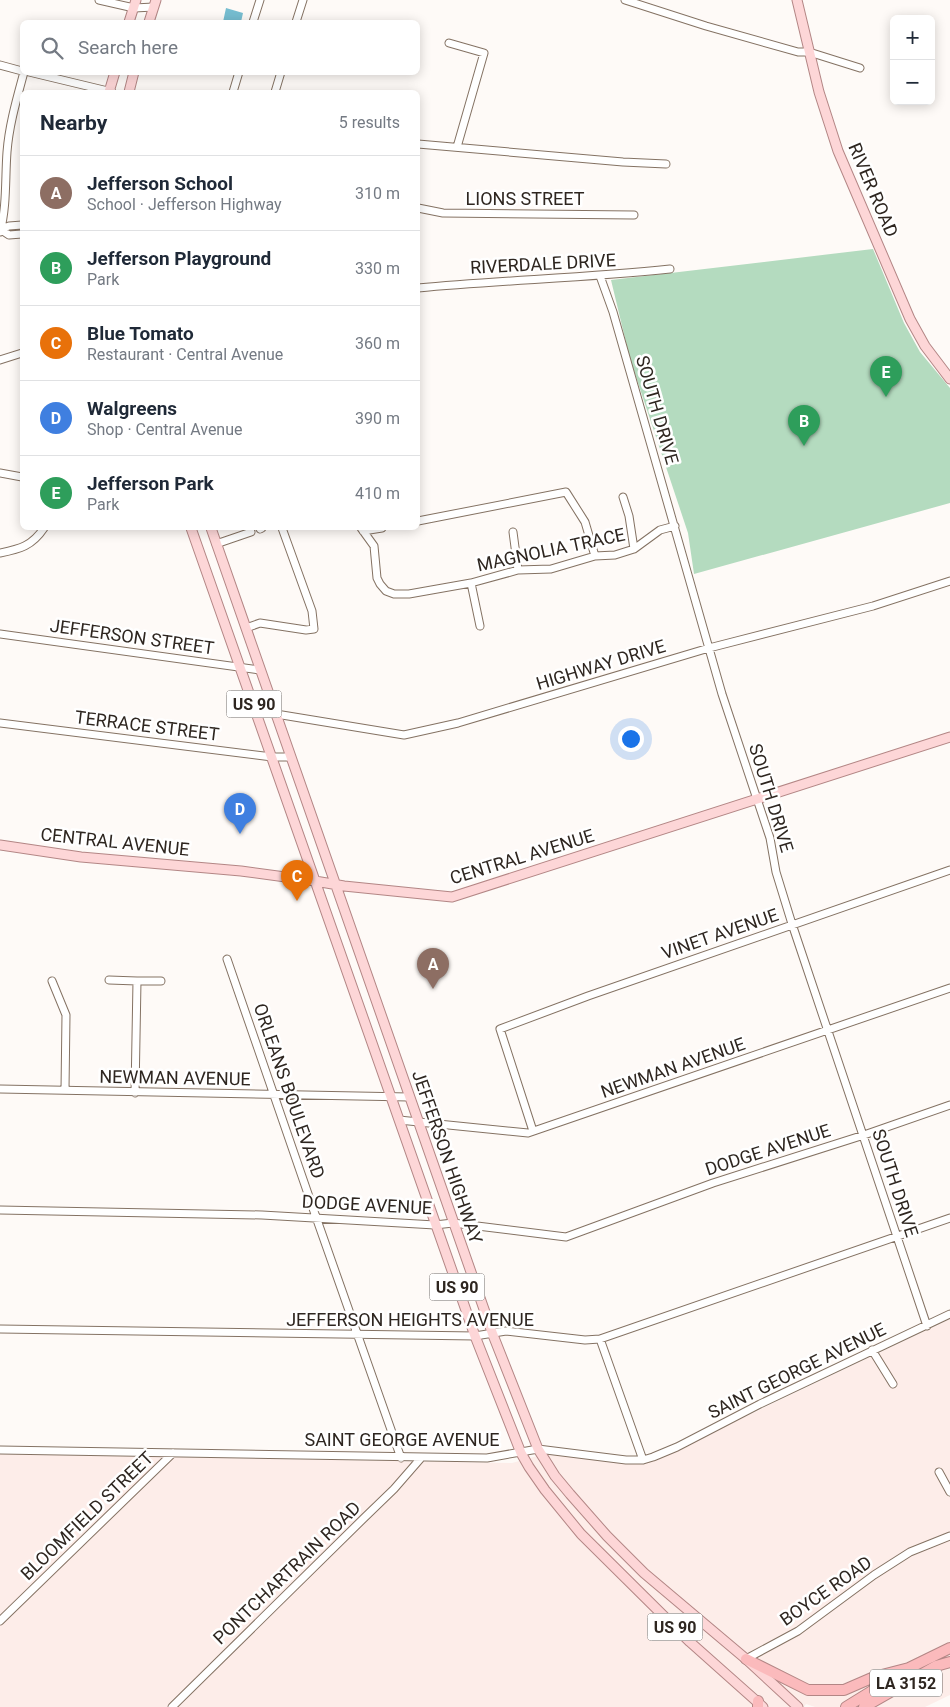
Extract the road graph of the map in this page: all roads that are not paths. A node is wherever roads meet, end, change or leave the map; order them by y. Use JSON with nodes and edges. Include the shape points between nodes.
{"nodes":[{"id":1,"x":99,"y":0,"type":"edge"},
{"id":2,"x":260,"y":0,"type":"edge"},
{"id":3,"x":303,"y":0,"type":"edge"},
{"id":4,"x":625,"y":0,"type":"edge"},
{"id":5,"x":797,"y":0,"type":"edge"},
{"id":6,"x":137,"y":3,"type":"edge"},
{"id":7,"x":155,"y":3,"type":"edge"},
{"id":8,"x":131,"y":20,"type":"edge"},
{"id":9,"x":150,"y":20,"type":"edge"},
{"id":10,"x":254,"y":20,"type":"edge"},
{"id":11,"x":297,"y":20,"type":"edge"},
{"id":12,"x":449,"y":43,"type":"dead end"},
{"id":13,"x":809,"y":52,"type":"junction"},
{"id":14,"x":0,"y":65,"type":"edge"},
{"id":15,"x":860,"y":68,"type":"dead end"},
{"id":16,"x":20,"y":71,"type":"edge"},
{"id":17,"x":22,"y":75,"type":"edge"},
{"id":18,"x":41,"y":75,"type":"edge"},
{"id":19,"x":114,"y":75,"type":"edge"},
{"id":20,"x":133,"y":75,"type":"edge"},
{"id":21,"x":238,"y":75,"type":"edge"},
{"id":22,"x":280,"y":75,"type":"edge"},
{"id":23,"x":102,"y":90,"type":"edge"},
{"id":24,"x":110,"y":90,"type":"edge"},
{"id":25,"x":130,"y":90,"type":"edge"},
{"id":26,"x":234,"y":90,"type":"edge"},
{"id":27,"x":276,"y":90,"type":"edge"},
{"id":28,"x":420,"y":144,"type":"edge"},
{"id":29,"x":457,"y":147,"type":"junction"},
{"id":30,"x":666,"y":164,"type":"dead end"},
{"id":31,"x":420,"y":208,"type":"edge"},
{"id":32,"x":634,"y":215,"type":"dead end"},
{"id":33,"x":20,"y":225,"type":"edge"},
{"id":34,"x":0,"y":230,"type":"edge"},
{"id":35,"x":20,"y":234,"type":"edge"},
{"id":36,"x":670,"y":269,"type":"dead end"},
{"id":37,"x":600,"y":276,"type":"junction"},
{"id":38,"x":420,"y":288,"type":"edge"},
{"id":39,"x":20,"y":354,"type":"edge"},
{"id":40,"x":0,"y":360,"type":"edge"},
{"id":41,"x":950,"y":379,"type":"edge"},
{"id":42,"x":0,"y":473,"type":"edge"},
{"id":43,"x":20,"y":477,"type":"edge"},
{"id":44,"x":623,"y":497,"type":"dead end"},
{"id":45,"x":420,"y":521,"type":"edge"},
{"id":46,"x":675,"y":526,"type":"junction"},
{"id":47,"x":42,"y":530,"type":"edge"},
{"id":48,"x":192,"y":530,"type":"edge"},
{"id":49,"x":211,"y":530,"type":"edge"},
{"id":50,"x":283,"y":530,"type":"edge"},
{"id":51,"x":363,"y":530,"type":"edge"},
{"id":52,"x":251,"y":532,"type":"dead end"},
{"id":53,"x":513,"y":532,"type":"dead end"},
{"id":54,"x":216,"y":544,"type":"junction"},
{"id":55,"x":634,"y":549,"type":"junction"},
{"id":56,"x":0,"y":553,"type":"edge"},
{"id":57,"x":595,"y":556,"type":"junction"},
{"id":58,"x":518,"y":570,"type":"junction"},
{"id":59,"x":950,"y":581,"type":"edge"},
{"id":60,"x":471,"y":584,"type":"junction"},
{"id":61,"x":480,"y":626,"type":"dead end"},
{"id":62,"x":246,"y":628,"type":"junction"},
{"id":63,"x":0,"y":634,"type":"edge"},
{"id":64,"x":709,"y":648,"type":"junction"},
{"id":65,"x":241,"y":667,"type":"junction"},
{"id":66,"x":260,"y":670,"type":"junction"},
{"id":67,"x":257,"y":712,"type":"junction"},
{"id":68,"x":276,"y":714,"type":"junction"},
{"id":69,"x":0,"y":723,"type":"edge"},
{"id":70,"x":950,"y":737,"type":"edge"},
{"id":71,"x":272,"y":757,"type":"junction"},
{"id":72,"x":291,"y":757,"type":"junction"},
{"id":73,"x":757,"y":799,"type":"junction"},
{"id":74,"x":0,"y":845,"type":"edge"},
{"id":75,"x":950,"y":870,"type":"edge"},
{"id":76,"x":315,"y":881,"type":"junction"},
{"id":77,"x":335,"y":884,"type":"junction"},
{"id":78,"x":792,"y":924,"type":"junction"},
{"id":79,"x":228,"y":960,"type":"dead end"},
{"id":80,"x":109,"y":980,"type":"dead end"},
{"id":81,"x":137,"y":980,"type":"junction"},
{"id":82,"x":52,"y":981,"type":"dead end"},
{"id":83,"x":161,"y":981,"type":"dead end"},
{"id":84,"x":950,"y":988,"type":"edge"},
{"id":85,"x":828,"y":1030,"type":"junction"},
{"id":86,"x":0,"y":1089,"type":"edge"},
{"id":87,"x":65,"y":1090,"type":"junction"},
{"id":88,"x":135,"y":1093,"type":"junction"},
{"id":89,"x":274,"y":1095,"type":"junction"},
{"id":90,"x":391,"y":1097,"type":"junction"},
{"id":91,"x":409,"y":1097,"type":"junction"},
{"id":92,"x":950,"y":1104,"type":"edge"},
{"id":93,"x":399,"y":1120,"type":"junction"},
{"id":94,"x":417,"y":1121,"type":"junction"},
{"id":95,"x":533,"y":1131,"type":"junction"},
{"id":96,"x":864,"y":1135,"type":"junction"},
{"id":97,"x":0,"y":1210,"type":"edge"},
{"id":98,"x":316,"y":1217,"type":"junction"},
{"id":99,"x":950,"y":1218,"type":"edge"},
{"id":100,"x":453,"y":1223,"type":"junction"},
{"id":101,"x":435,"y":1225,"type":"junction"},
{"id":102,"x":897,"y":1237,"type":"junction"},
{"id":103,"x":950,"y":1314,"type":"edge"},
{"id":104,"x":927,"y":1326,"type":"junction"},
{"id":105,"x":0,"y":1329,"type":"edge"},
{"id":106,"x":493,"y":1334,"type":"junction"},
{"id":107,"x":358,"y":1335,"type":"junction"},
{"id":108,"x":475,"y":1336,"type":"junction"},
{"id":109,"x":600,"y":1338,"type":"junction"},
{"id":110,"x":872,"y":1350,"type":"junction"},
{"id":111,"x":892,"y":1384,"type":"dead end"},
{"id":112,"x":538,"y":1449,"type":"junction"},
{"id":113,"x":0,"y":1450,"type":"edge"},
{"id":114,"x":521,"y":1452,"type":"junction"},
{"id":115,"x":173,"y":1453,"type":"junction"},
{"id":116,"x":401,"y":1458,"type":"junction"},
{"id":117,"x":421,"y":1458,"type":"junction"},
{"id":118,"x":643,"y":1460,"type":"junction"},
{"id":119,"x":939,"y":1472,"type":"dead end"},
{"id":120,"x":950,"y":1492,"type":"edge"},
{"id":121,"x":950,"y":1536,"type":"edge"},
{"id":122,"x":644,"y":1573,"type":"junction"},
{"id":123,"x":633,"y":1585,"type":"junction"},
{"id":124,"x":0,"y":1621,"type":"edge"},
{"id":125,"x":950,"y":1648,"type":"edge"},
{"id":126,"x":746,"y":1659,"type":"junction"},
{"id":127,"x":950,"y":1662,"type":"edge"},
{"id":128,"x":909,"y":1668,"type":"junction"},
{"id":129,"x":760,"y":1705,"type":"edge"},
{"id":130,"x":172,"y":1707,"type":"edge"},
{"id":131,"x":798,"y":1707,"type":"edge"},
{"id":132,"x":846,"y":1707,"type":"edge"},
{"id":133,"x":864,"y":1707,"type":"edge"}],
"edges":[{"from":1,"to":6,"type":"street"},
{"from":2,"to":10,"type":"street"},
{"from":3,"to":11,"type":"street"},
{"from":4,"to":13,"type":"street","via":[[780,47]]},
{"from":5,"to":13,"type":"main road","name":"RIVER ROAD"},
{"from":6,"to":7,"type":"street"},
{"from":6,"to":8,"type":"main road"},
{"from":7,"to":9,"type":"main road"},
{"from":12,"to":29,"type":"street","via":[[484,54]]},
{"from":13,"to":15,"type":"street"},
{"from":13,"to":41,"type":"main road","name":"RIVER ROAD","via":[[819,92],[850,180],[910,319]]},
{"from":14,"to":16,"type":"street"},
{"from":17,"to":34,"type":"street","via":[[8,150],[5,213]]},
{"from":18,"to":23,"type":"street"},
{"from":19,"to":24,"type":"main road"},
{"from":20,"to":25,"type":"main road"},
{"from":21,"to":26,"type":"street"},
{"from":22,"to":27,"type":"street"},
{"from":28,"to":29,"type":"street"},
{"from":29,"to":30,"type":"street"},
{"from":31,"to":32,"type":"street","name":"LIONS STREET","via":[[443,213]]},
{"from":33,"to":34,"type":"street"},
{"from":34,"to":35,"type":"street","via":[[9,235]]},
{"from":36,"to":37,"type":"street","name":"RIVERDALE DRIVE"},
{"from":37,"to":38,"type":"street","name":"RIVERDALE DRIVE"},
{"from":37,"to":46,"type":"street","name":"SOUTH DRIVE","via":[[614,312]]},
{"from":39,"to":40,"type":"street"},
{"from":42,"to":43,"type":"street"},
{"from":44,"to":55,"type":"street"},
{"from":45,"to":57,"type":"street","via":[[566,492],[585,522]]},
{"from":46,"to":55,"type":"street","name":"MAGNOLIA TRACE","via":[[660,530]]},
{"from":46,"to":64,"type":"street","name":"SOUTH DRIVE"},
{"from":47,"to":56,"type":"street","via":[[23,548]]},
{"from":48,"to":65,"type":"main road","name":"JEFFERSON HIGHWAY","number":"US 90"},
{"from":49,"to":54,"type":"main road","name":"JEFFERSON HIGHWAY","number":"US 90"},
{"from":50,"to":62,"type":"street","via":[[312,612],[314,629],[260,623]]},
{"from":51,"to":60,"type":"street","via":[[374,546],[377,578],[386,591],[409,594]]},
{"from":52,"to":54,"type":"street"},
{"from":53,"to":58,"type":"street"},
{"from":54,"to":62,"type":"main road","name":"JEFFERSON HIGHWAY","number":"US 90"},
{"from":55,"to":57,"type":"street","name":"MAGNOLIA TRACE","via":[[615,555]]},
{"from":57,"to":58,"type":"street","name":"MAGNOLIA TRACE","via":[[551,569]]},
{"from":58,"to":60,"type":"street","name":"MAGNOLIA TRACE"},
{"from":59,"to":64,"type":"street","name":"HIGHWAY DRIVE","via":[[873,606]]},
{"from":60,"to":61,"type":"street","name":"MAGNOLIA TRACE"},
{"from":62,"to":66,"type":"main road","name":"JEFFERSON HIGHWAY","number":"US 90"},
{"from":63,"to":65,"type":"street","name":"JEFFERSON STREET"},
{"from":64,"to":68,"type":"street","name":"HIGHWAY DRIVE","via":[[458,723],[404,735]]},
{"from":64,"to":73,"type":"street","name":"SOUTH DRIVE"},
{"from":65,"to":66,"type":"street","name":"JEFFERSON STREET"},
{"from":65,"to":67,"type":"main road","name":"JEFFERSON HIGHWAY","number":"US 90"},
{"from":66,"to":68,"type":"main road","name":"JEFFERSON HIGHWAY","number":"US 90"},
{"from":67,"to":68,"type":"street","name":"HIGHWAY DRIVE"},
{"from":67,"to":71,"type":"main road","name":"JEFFERSON HIGHWAY","number":"US 90"},
{"from":68,"to":72,"type":"main road","name":"JEFFERSON HIGHWAY","number":"US 90"},
{"from":69,"to":71,"type":"street","name":"TERRACE STREET"},
{"from":70,"to":73,"type":"main road","name":"CENTRAL AVENUE"},
{"from":71,"to":72,"type":"street","name":"TERRACE STREET"},
{"from":71,"to":76,"type":"main road","name":"JEFFERSON HIGHWAY","number":"US 90"},
{"from":72,"to":77,"type":"main road","name":"JEFFERSON HIGHWAY","number":"US 90"},
{"from":73,"to":77,"type":"main road","name":"CENTRAL AVENUE","via":[[452,897]]},
{"from":73,"to":78,"type":"street","name":"SOUTH DRIVE"},
{"from":74,"to":76,"type":"main road","name":"CENTRAL AVENUE","via":[[81,857]]},
{"from":75,"to":78,"type":"street","name":"VINET AVENUE"},
{"from":76,"to":77,"type":"main road","name":"CENTRAL AVENUE"},
{"from":76,"to":90,"type":"main road","name":"JEFFERSON HIGHWAY","number":"US 90"},
{"from":77,"to":91,"type":"main road","name":"JEFFERSON HIGHWAY","number":"US 90"},
{"from":78,"to":85,"type":"street","name":"SOUTH DRIVE"},
{"from":78,"to":95,"type":"street","name":"VINET AVENUE","via":[[500,1029]]},
{"from":79,"to":89,"type":"street","name":"ORLEANS BOULEVARD"},
{"from":80,"to":81,"type":"street"},
{"from":81,"to":83,"type":"street"},
{"from":81,"to":88,"type":"street"},
{"from":82,"to":87,"type":"street","via":[[66,1015]]},
{"from":84,"to":85,"type":"street","name":"NEWMAN AVENUE"},
{"from":85,"to":95,"type":"street","name":"NEWMAN AVENUE"},
{"from":85,"to":96,"type":"street","name":"SOUTH DRIVE"},
{"from":86,"to":87,"type":"street","name":"NEWMAN AVENUE"},
{"from":87,"to":88,"type":"street","name":"NEWMAN AVENUE"},
{"from":88,"to":89,"type":"street","name":"NEWMAN AVENUE"},
{"from":89,"to":90,"type":"street","name":"NEWMAN AVENUE"},
{"from":89,"to":98,"type":"street","name":"ORLEANS BOULEVARD"},
{"from":90,"to":91,"type":"street","name":"NEWMAN AVENUE"},
{"from":90,"to":93,"type":"main road","name":"JEFFERSON HIGHWAY","number":"US 90"},
{"from":91,"to":94,"type":"main road","name":"JEFFERSON HIGHWAY","number":"US 90"},
{"from":92,"to":96,"type":"street","name":"DODGE AVENUE"},
{"from":93,"to":94,"type":"street","name":"NEWMAN AVENUE"},
{"from":93,"to":101,"type":"main road","name":"JEFFERSON HIGHWAY","number":"US 90"},
{"from":94,"to":95,"type":"street","name":"NEWMAN AVENUE"},
{"from":94,"to":100,"type":"main road","name":"JEFFERSON HIGHWAY","number":"US 90"},
{"from":96,"to":100,"type":"street","name":"DODGE AVENUE","via":[[713,1183],[566,1237]]},
{"from":96,"to":102,"type":"street","name":"SOUTH DRIVE"},
{"from":97,"to":98,"type":"street","name":"DODGE AVENUE"},
{"from":98,"to":101,"type":"street","name":"DODGE AVENUE"},
{"from":98,"to":107,"type":"street","name":"ORLEANS BOULEVARD"},
{"from":99,"to":102,"type":"street","name":"JEFFERSON HEIGHTS AVENUE"},
{"from":100,"to":101,"type":"street","name":"DODGE AVENUE"},
{"from":100,"to":106,"type":"main road","name":"JEFFERSON HIGHWAY","number":"US 90"},
{"from":101,"to":108,"type":"main road","name":"JEFFERSON HIGHWAY","number":"US 90"},
{"from":102,"to":104,"type":"street","name":"SOUTH DRIVE"},
{"from":102,"to":109,"type":"street","name":"JEFFERSON HEIGHTS AVENUE"},
{"from":103,"to":104,"type":"street","name":"SAINT GEORGE AVENUE"},
{"from":104,"to":110,"type":"street","name":"SAINT GEORGE AVENUE"},
{"from":105,"to":107,"type":"street","name":"JEFFERSON HEIGHTS AVENUE"},
{"from":106,"to":108,"type":"street","name":"JEFFERSON HEIGHTS AVENUE"},
{"from":106,"to":109,"type":"street","name":"JEFFERSON HEIGHTS AVENUE","via":[[506,1332],[585,1340]]},
{"from":106,"to":112,"type":"main road","name":"JEFFERSON HIGHWAY","number":"US 90"},
{"from":107,"to":108,"type":"street","name":"JEFFERSON HEIGHTS AVENUE"},
{"from":107,"to":116,"type":"street","name":"ORLEANS BOULEVARD"},
{"from":108,"to":114,"type":"main road","name":"JEFFERSON HIGHWAY","number":"US 90"},
{"from":109,"to":118,"type":"street"},
{"from":110,"to":111,"type":"street"},
{"from":110,"to":118,"type":"street","name":"SAINT GEORGE AVENUE","via":[[677,1448]]},
{"from":112,"to":114,"type":"street","name":"SAINT GEORGE AVENUE"},
{"from":112,"to":118,"type":"street","name":"SAINT GEORGE AVENUE"},
{"from":112,"to":122,"type":"main road","name":"JEFFERSON HIGHWAY","number":"US 90","via":[[570,1494]]},
{"from":113,"to":115,"type":"street","name":"SAINT GEORGE AVENUE"},
{"from":114,"to":117,"type":"street","name":"SAINT GEORGE AVENUE","via":[[487,1458]]},
{"from":114,"to":123,"type":"main road","name":"JEFFERSON HIGHWAY","number":"US 90","via":[[581,1534]]},
{"from":115,"to":116,"type":"street","name":"SAINT GEORGE AVENUE"},
{"from":115,"to":124,"type":"street","name":"BLOOMFIELD STREET"},
{"from":116,"to":117,"type":"street","name":"SAINT GEORGE AVENUE"},
{"from":117,"to":130,"type":"street","name":"PONTCHARTRAIN ROAD","via":[[394,1489]]},
{"from":119,"to":120,"type":"street"},
{"from":121,"to":126,"type":"street","name":"BOYCE ROAD","via":[[910,1552],[798,1631]]},
{"from":122,"to":123,"type":"main road"},
{"from":122,"to":126,"type":"main road","name":"JEFFERSON HIGHWAY","number":"US 90"},
{"from":123,"to":129,"type":"main road","name":"JEFFERSON HIGHWAY","number":"US 90"},
{"from":125,"to":128,"type":"highway","number":"US 90"},
{"from":126,"to":128,"type":"highway","number":"US 90","via":[[808,1690],[844,1690],[874,1677]]},
{"from":126,"to":131,"type":"main road","name":"JEFFERSON HIGHWAY"},
{"from":127,"to":133,"type":"highway","number":"LA 3152","via":[[936,1666]]},
{"from":128,"to":132,"type":"highway"}]}
